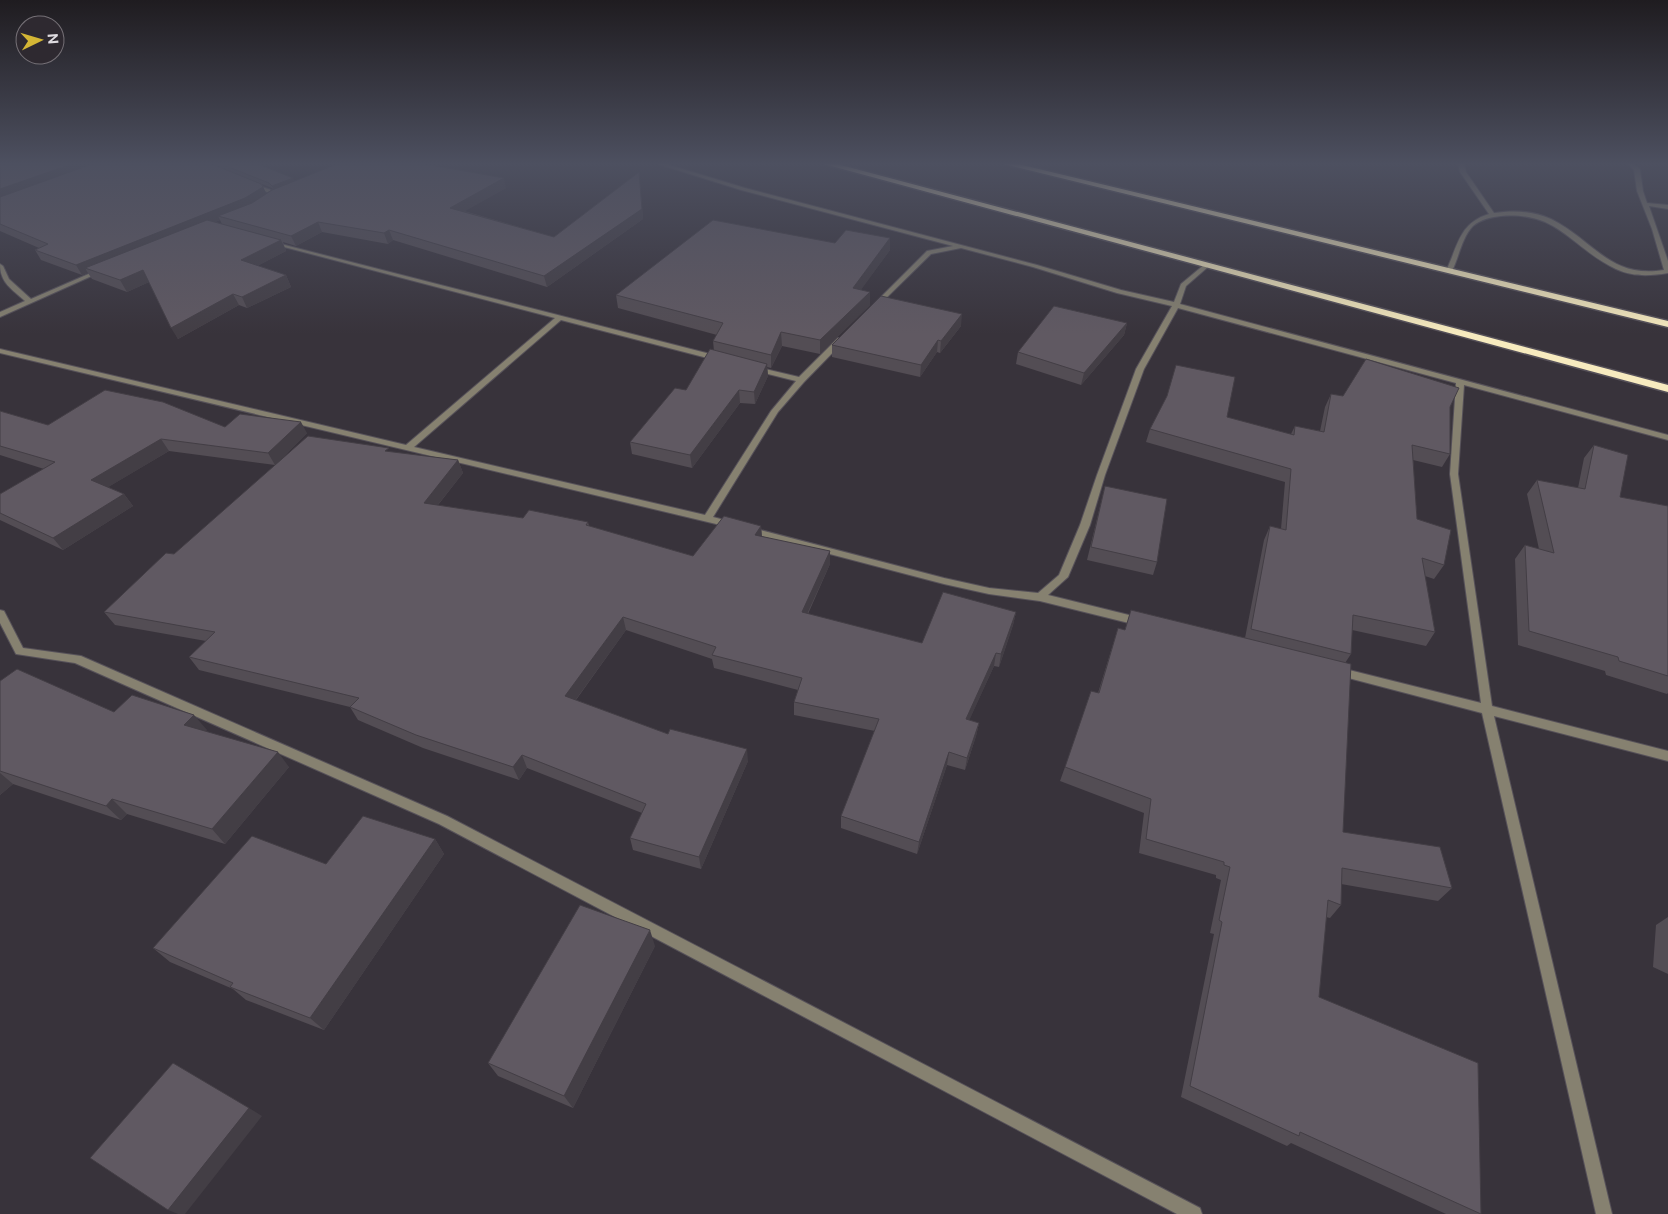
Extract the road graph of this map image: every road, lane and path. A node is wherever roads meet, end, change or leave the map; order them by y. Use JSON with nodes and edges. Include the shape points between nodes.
{"nodes":[{"id":1,"x":868,"y":221,"type":"edge"},
{"id":2,"x":1041,"y":221,"type":"edge"},
{"id":3,"x":1241,"y":221,"type":"edge"},
{"id":4,"x":1479,"y":221,"type":"edge"},
{"id":5,"x":1548,"y":221,"type":"edge"},
{"id":6,"x":1651,"y":221,"type":"edge"},
{"id":7,"x":924,"y":235,"type":"junction"},
{"id":8,"x":260,"y":240,"type":"edge"},
{"id":9,"x":963,"y":246,"type":"junction"},
{"id":10,"x":929,"y":252,"type":"junction"},
{"id":11,"x":1207,"y":265,"type":"junction"},
{"id":12,"x":0,"y":266,"type":"edge"},
{"id":13,"x":111,"y":266,"type":"edge"},
{"id":14,"x":1449,"y":271,"type":"junction"},
{"id":15,"x":1654,"y":275,"type":"junction"},
{"id":16,"x":1668,"y":280,"type":"edge"},
{"id":17,"x":29,"y":301,"type":"junction"},
{"id":18,"x":1176,"y":305,"type":"junction"},
{"id":19,"x":867,"y":314,"type":"edge"},
{"id":20,"x":0,"y":315,"type":"edge"},
{"id":21,"x":558,"y":319,"type":"junction"},
{"id":22,"x":1668,"y":324,"type":"edge"},
{"id":23,"x":846,"y":334,"type":"edge"},
{"id":24,"x":0,"y":351,"type":"edge"},
{"id":25,"x":726,"y":361,"type":"edge"},
{"id":26,"x":745,"y":366,"type":"edge"},
{"id":27,"x":801,"y":380,"type":"junction"},
{"id":28,"x":1460,"y":382,"type":"junction"},
{"id":29,"x":1668,"y":389,"type":"edge"},
{"id":30,"x":1668,"y":438,"type":"edge"},
{"id":31,"x":408,"y":447,"type":"junction"},
{"id":32,"x":708,"y":518,"type":"junction"},
{"id":33,"x":1040,"y":597,"type":"junction"},
{"id":34,"x":0,"y":614,"type":"edge"},
{"id":35,"x":1154,"y":625,"type":"edge"},
{"id":36,"x":1326,"y":668,"type":"edge"},
{"id":37,"x":1487,"y":709,"type":"junction"},
{"id":38,"x":1668,"y":756,"type":"edge"},
{"id":39,"x":1194,"y":1214,"type":"edge"},
{"id":40,"x":1604,"y":1214,"type":"edge"}],
"edges":[{"from":1,"to":7,"type":"street"},
{"from":2,"to":11,"type":"highway"},
{"from":3,"to":14,"type":"highway"},
{"from":4,"to":14,"type":"street","via":[[1471,225]]},
{"from":5,"to":15,"type":"street","via":[[1606,262],[1630,272]]},
{"from":6,"to":15,"type":"street","via":[[1668,271]]},
{"from":7,"to":9,"type":"street"},
{"from":7,"to":10,"type":"street"},
{"from":8,"to":21,"type":"street"},
{"from":9,"to":10,"type":"street"},
{"from":9,"to":18,"type":"street","via":[[1119,292]]},
{"from":10,"to":19,"type":"street"},
{"from":11,"to":18,"type":"street","via":[[1183,284]]},
{"from":11,"to":29,"type":"highway"},
{"from":12,"to":17,"type":"street","via":[[6,280]]},
{"from":13,"to":17,"type":"street"},
{"from":14,"to":22,"type":"highway"},
{"from":15,"to":16,"type":"street"},
{"from":17,"to":20,"type":"street"},
{"from":18,"to":28,"type":"street"},
{"from":18,"to":33,"type":"street","via":[[1140,369],[1085,525],[1063,577]]},
{"from":21,"to":25,"type":"street"},
{"from":21,"to":31,"type":"street"},
{"from":23,"to":27,"type":"street"},
{"from":24,"to":31,"type":"street"},
{"from":26,"to":27,"type":"street"},
{"from":27,"to":32,"type":"street","via":[[775,411]]},
{"from":28,"to":30,"type":"street"},
{"from":28,"to":37,"type":"street","via":[[1454,474]]},
{"from":31,"to":32,"type":"street"},
{"from":32,"to":33,"type":"street","via":[[944,581]]},
{"from":33,"to":35,"type":"street"},
{"from":34,"to":39,"type":"street","via":[[20,651],[77,659],[443,820]]},
{"from":36,"to":37,"type":"street"},
{"from":37,"to":38,"type":"street"},
{"from":37,"to":40,"type":"street"}]}
